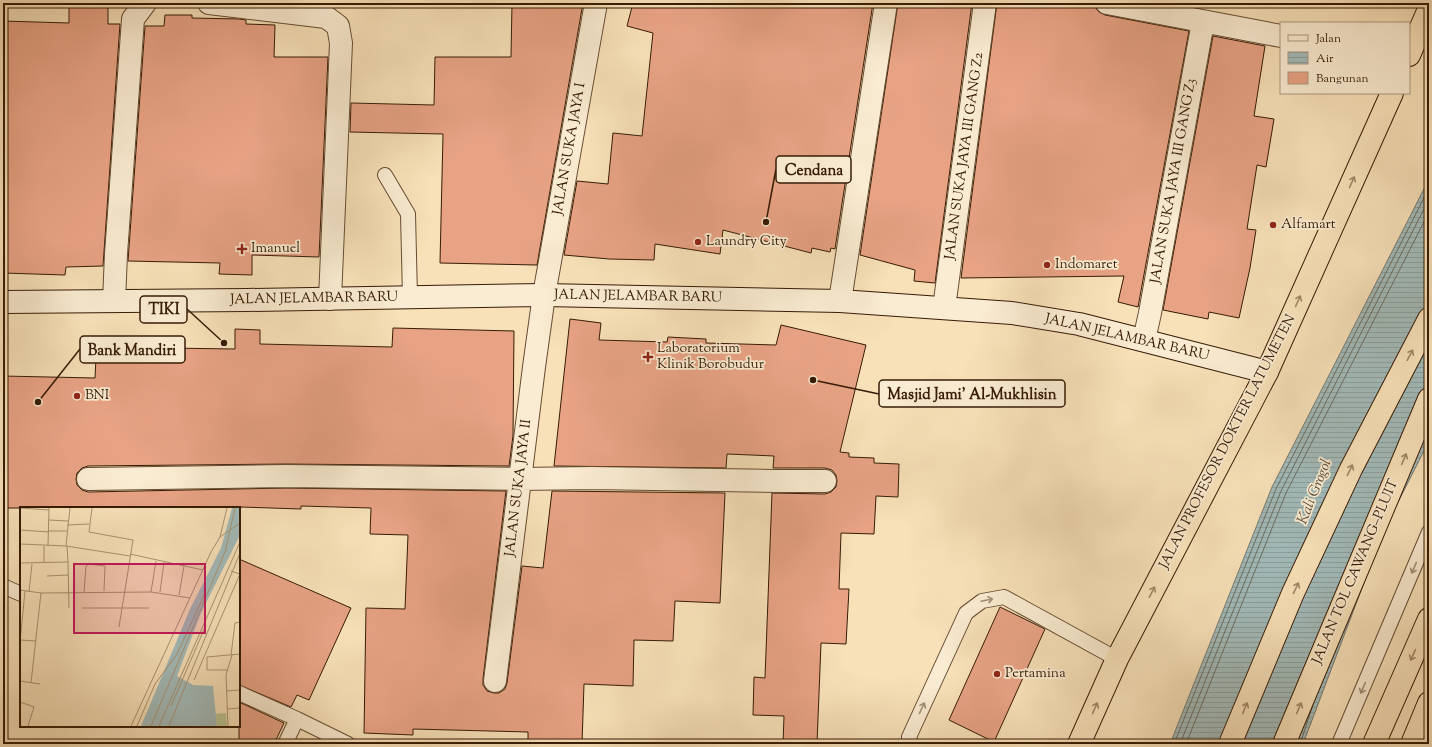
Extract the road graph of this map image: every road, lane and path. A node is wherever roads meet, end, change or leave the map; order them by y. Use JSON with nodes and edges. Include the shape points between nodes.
{"nodes":[{"id":1,"x":145,"y":3,"type":"edge"},
{"id":2,"x":209,"y":3,"type":"edge"},
{"id":3,"x":596,"y":3,"type":"edge"},
{"id":4,"x":886,"y":3,"type":"edge"},
{"id":5,"x":985,"y":3,"type":"edge"},
{"id":6,"x":1107,"y":3,"type":"edge"},
{"id":7,"x":1429,"y":9,"type":"edge"},
{"id":8,"x":1203,"y":22,"type":"junction"},
{"id":9,"x":1280,"y":36,"type":"edge"},
{"id":10,"x":1410,"y":52,"type":"edge"},
{"id":11,"x":1392,"y":94,"type":"edge"},
{"id":12,"x":385,"y":175,"type":"dead end"},
{"id":13,"x":544,"y":295,"type":"junction"},
{"id":14,"x":410,"y":297,"type":"junction"},
{"id":15,"x":330,"y":299,"type":"junction"},
{"id":16,"x":114,"y":301,"type":"junction"},
{"id":17,"x":840,"y":301,"type":"junction"},
{"id":18,"x":3,"y":302,"type":"edge"},
{"id":19,"x":944,"y":308,"type":"junction"},
{"id":20,"x":1429,"y":319,"type":"edge"},
{"id":21,"x":1144,"y":340,"type":"junction"},
{"id":22,"x":1267,"y":372,"type":"junction"},
{"id":23,"x":1429,"y":399,"type":"edge"},
{"id":24,"x":88,"y":479,"type":"dead end"},
{"id":25,"x":520,"y":479,"type":"junction"},
{"id":26,"x":825,"y":481,"type":"dead end"},
{"id":27,"x":1429,"y":532,"type":"edge"},
{"id":28,"x":3,"y":586,"type":"edge"},
{"id":29,"x":20,"y":594,"type":"edge"},
{"id":30,"x":1429,"y":619,"type":"edge"},
{"id":31,"x":1117,"y":659,"type":"junction"},
{"id":32,"x":495,"y":681,"type":"dead end"},
{"id":33,"x":240,"y":692,"type":"edge"},
{"id":34,"x":1429,"y":703,"type":"edge"},
{"id":35,"x":297,"y":719,"type":"junction"},
{"id":36,"x":284,"y":744,"type":"edge"},
{"id":37,"x":348,"y":744,"type":"edge"},
{"id":38,"x":911,"y":744,"type":"edge"},
{"id":39,"x":1079,"y":744,"type":"edge"},
{"id":40,"x":1230,"y":744,"type":"edge"},
{"id":41,"x":1284,"y":744,"type":"edge"},
{"id":42,"x":1339,"y":744,"type":"edge"},
{"id":43,"x":1374,"y":744,"type":"edge"},
{"id":44,"x":1412,"y":744,"type":"edge"}],
"edges":[{"from":1,"to":16,"type":"street","via":[[133,19]]},
{"from":2,"to":15,"type":"street","via":[[326,17],[338,26],[341,43]]},
{"from":3,"to":13,"type":"street","name":"JALAN SUKA JAYA I"},
{"from":4,"to":17,"type":"street"},
{"from":5,"to":19,"type":"street","name":"JALAN SUKA JAYA III GANG Z2"},
{"from":6,"to":8,"type":"street"},
{"from":7,"to":10,"type":"highway"},
{"from":8,"to":9,"type":"street"},
{"from":8,"to":21,"type":"street","name":"JALAN SUKA JAYA III GANG Z3"},
{"from":22,"to":11,"type":"highway","name":"JALAN PROFESOR DOKTER LATUMETEN","one_way":true},
{"from":12,"to":14,"type":"lane","via":[[408,214]]},
{"from":13,"to":14,"type":"street","name":"JALAN JELAMBAR BARU"},
{"from":13,"to":17,"type":"street","name":"JALAN JELAMBAR BARU"},
{"from":13,"to":25,"type":"street","name":"JALAN SUKA JAYA II"},
{"from":14,"to":15,"type":"street","name":"JALAN JELAMBAR BARU"},
{"from":15,"to":16,"type":"street","name":"JALAN JELAMBAR BARU"},
{"from":16,"to":18,"type":"street","name":"JALAN JELAMBAR BARU"},
{"from":17,"to":19,"type":"street","name":"JALAN JELAMBAR BARU"},
{"from":19,"to":21,"type":"street","name":"JALAN JELAMBAR BARU","via":[[1012,313],[1079,324]]},
{"from":40,"to":20,"type":"highway","one_way":true,"via":[[1293,594],[1351,469]]},
{"from":21,"to":22,"type":"street","name":"JALAN JELAMBAR BARU"},
{"from":31,"to":22,"type":"highway","name":"JALAN PROFESOR DOKTER LATUMETEN","one_way":true},
{"from":41,"to":23,"type":"highway","name":"JALAN TOL CAWANG–PLUIT","one_way":true},
{"from":24,"to":25,"type":"street","via":[[286,476]]},
{"from":25,"to":26,"type":"street"},
{"from":25,"to":32,"type":"street","name":"JALAN SUKA JAYA II"},
{"from":27,"to":42,"type":"lane","one_way":true},
{"from":28,"to":29,"type":"lane"},
{"from":30,"to":43,"type":"highway","one_way":true},
{"from":38,"to":31,"type":"lane","one_way":true,"via":[[909,737],[966,613],[982,601],[1004,597]]},
{"from":39,"to":31,"type":"highway","name":"JALAN PROFESOR DOKTER LATUMETEN","one_way":true},
{"from":33,"to":35,"type":"lane"},
{"from":34,"to":44,"type":"highway"},
{"from":35,"to":36,"type":"lane"},
{"from":35,"to":37,"type":"lane"}]}
